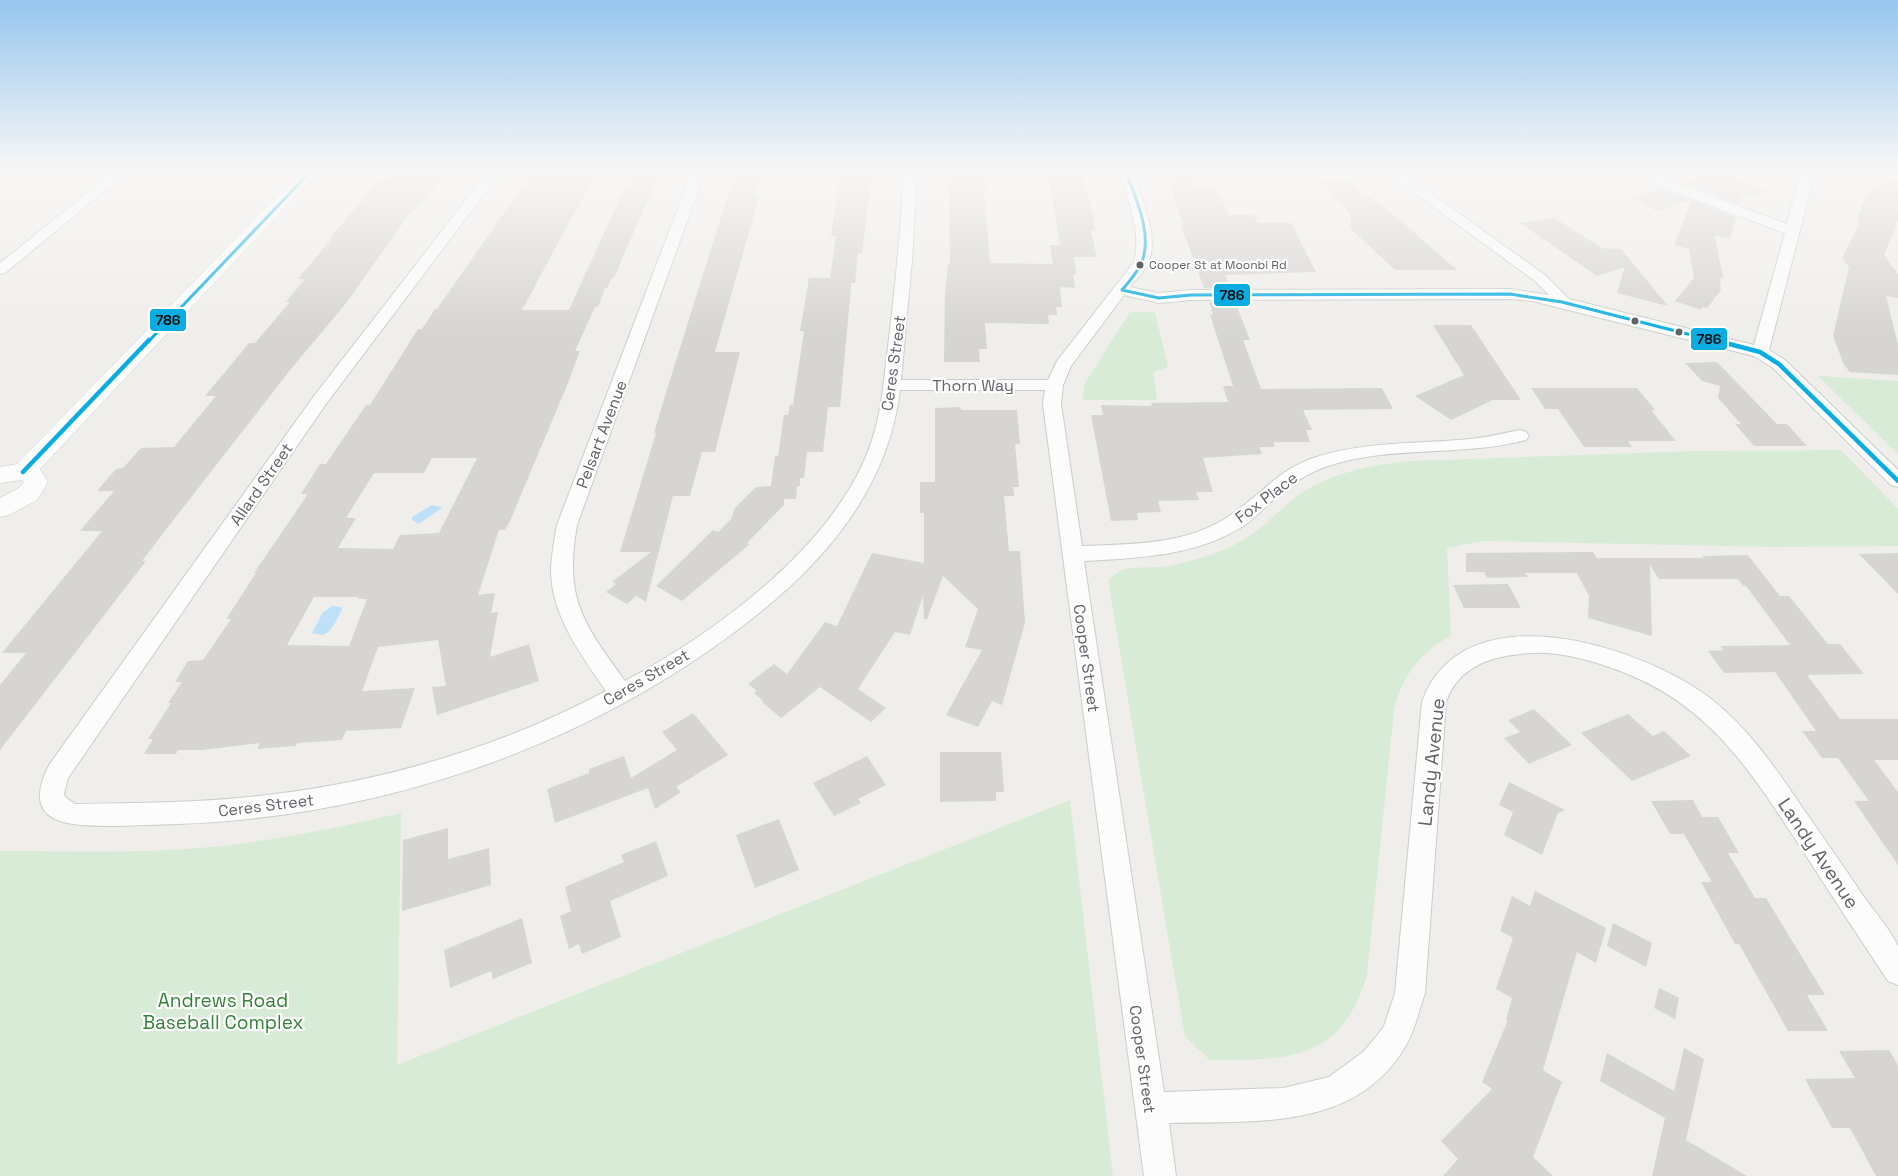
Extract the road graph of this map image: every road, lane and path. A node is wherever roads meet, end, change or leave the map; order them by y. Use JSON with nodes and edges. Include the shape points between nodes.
{"nodes":[{"id":1,"x":57,"y":224,"type":"edge"},
{"id":2,"x":260,"y":224,"type":"edge"},
{"id":3,"x":455,"y":224,"type":"edge"},
{"id":4,"x":679,"y":224,"type":"edge"},
{"id":5,"x":908,"y":224,"type":"edge"},
{"id":6,"x":1141,"y":224,"type":"edge"},
{"id":7,"x":1465,"y":224,"type":"edge"},
{"id":8,"x":1774,"y":224,"type":"edge"},
{"id":9,"x":1793,"y":224,"type":"edge"},
{"id":10,"x":1791,"y":230,"type":"junction"},
{"id":11,"x":0,"y":270,"type":"edge"},
{"id":12,"x":1122,"y":290,"type":"junction"},
{"id":13,"x":1562,"y":302,"type":"junction"},
{"id":14,"x":1760,"y":352,"type":"junction"},
{"id":15,"x":892,"y":385,"type":"junction"},
{"id":16,"x":1054,"y":385,"type":"junction"},
{"id":17,"x":1520,"y":436,"type":"dead end"},
{"id":18,"x":12,"y":473,"type":"edge"},
{"id":19,"x":1898,"y":481,"type":"edge"},
{"id":20,"x":0,"y":509,"type":"edge"},
{"id":21,"x":1073,"y":554,"type":"junction"},
{"id":22,"x":621,"y":694,"type":"junction"},
{"id":23,"x":58,"y":808,"type":"joint"},
{"id":24,"x":1898,"y":971,"type":"edge"},
{"id":25,"x":1150,"y":1108,"type":"junction"},
{"id":26,"x":1160,"y":1176,"type":"edge"}],
"edges":[{"from":1,"to":11,"type":"street"},
{"from":2,"to":18,"type":"main road","via":[[64,427]]},
{"from":3,"to":23,"type":"street","name":"Allard Street","via":[[325,393],[58,772],[51,793]]},
{"from":4,"to":22,"type":"street","name":"Pelsart Avenue","via":[[562,546],[560,573],[571,617]]},
{"from":5,"to":15,"type":"street","name":"Ceres Street"},
{"from":6,"to":12,"type":"street","name":"Cooper Street","via":[[1145,248],[1141,263]]},
{"from":7,"to":13,"type":"street","via":[[1540,278]]},
{"from":8,"to":10,"type":"street"},
{"from":9,"to":10,"type":"street"},
{"from":10,"to":14,"type":"street"},
{"from":12,"to":13,"type":"street","via":[[1166,298],[1191,295],[1510,294]]},
{"from":12,"to":16,"type":"street","name":"Cooper Street","via":[[1063,365]]},
{"from":13,"to":14,"type":"street"},
{"from":14,"to":19,"type":"street","via":[[1779,364]]},
{"from":15,"to":16,"type":"street","name":"Thorn Way"},
{"from":15,"to":22,"type":"street","name":"Ceres Street","via":[[879,448],[868,472],[840,520],[809,558],[722,632]]},
{"from":16,"to":21,"type":"street","name":"Cooper Street","via":[[1052,404]]},
{"from":17,"to":21,"type":"street","name":"Fox Place","via":[[1478,444],[1348,454],[1296,473],[1236,521],[1195,542],[1152,549]]},
{"from":18,"to":20,"type":"main road","via":[[31,474],[36,482],[34,488],[19,501]]},
{"from":21,"to":25,"type":"street","name":"Cooper Street"},
{"from":22,"to":23,"type":"street","name":"Ceres Street","via":[[504,747],[422,775],[345,793],[280,805],[196,813],[75,815]]},
{"from":24,"to":25,"type":"street","name":"Landy Avenue","via":[[1761,767],[1741,742],[1702,705],[1680,689],[1638,667],[1596,653],[1547,646],[1496,649],[1479,654],[1448,676],[1434,702],[1410,993],[1396,1034],[1387,1048],[1374,1064],[1339,1089],[1300,1102]]},
{"from":25,"to":26,"type":"street","name":"Cooper Street"}]}
